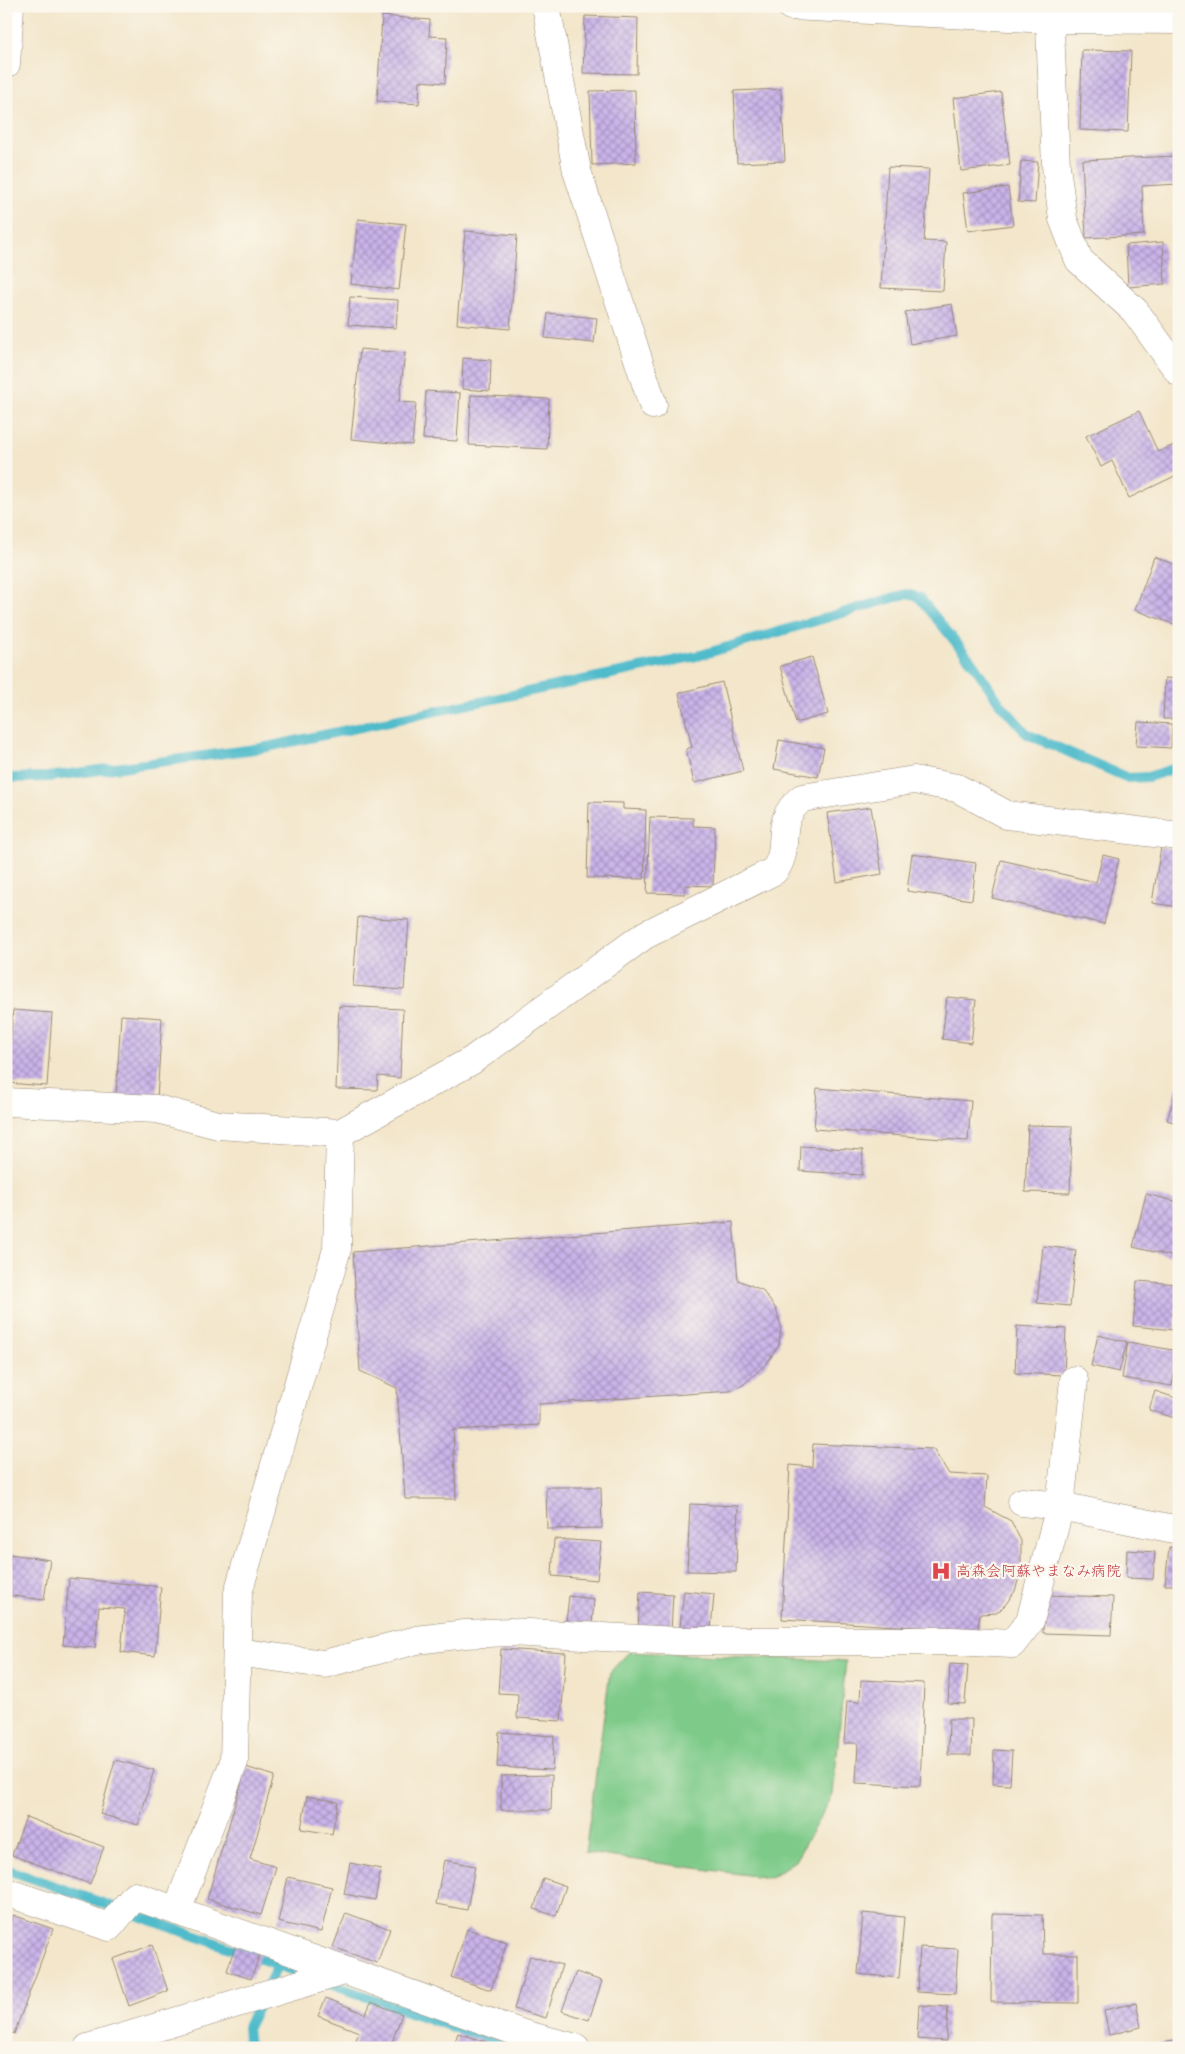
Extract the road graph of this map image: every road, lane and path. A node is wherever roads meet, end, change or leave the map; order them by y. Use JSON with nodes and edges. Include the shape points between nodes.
{"nodes":[{"id":1,"x":10,"y":6,"type":"edge"},
{"id":2,"x":546,"y":6,"type":"edge"},
{"id":3,"x":791,"y":6,"type":"edge"},
{"id":4,"x":1049,"y":12,"type":"edge"},
{"id":5,"x":1179,"y":20,"type":"edge"},
{"id":6,"x":6,"y":64,"type":"edge"},
{"id":7,"x":1179,"y":372,"type":"edge"},
{"id":8,"x":653,"y":405,"type":"dead end"},
{"id":9,"x":1179,"y":836,"type":"edge"},
{"id":10,"x":6,"y":1102,"type":"edge"},
{"id":11,"x":340,"y":1133,"type":"junction"},
{"id":12,"x":1074,"y":1380,"type":"dead end"},
{"id":13,"x":1022,"y":1502,"type":"dead end"},
{"id":14,"x":1060,"y":1506,"type":"junction"},
{"id":15,"x":1179,"y":1530,"type":"edge"},
{"id":16,"x":237,"y":1652,"type":"junction"},
{"id":17,"x":6,"y":1892,"type":"edge"},
{"id":18,"x":177,"y":1910,"type":"junction"},
{"id":19,"x":344,"y":1971,"type":"junction"},
{"id":20,"x":88,"y":2048,"type":"edge"},
{"id":21,"x":576,"y":2048,"type":"edge"}],
"edges":[{"from":1,"to":6,"type":"street"},
{"from":2,"to":8,"type":"street","via":[[577,171]]},
{"from":3,"to":4,"type":"street"},
{"from":4,"to":5,"type":"street"},
{"from":4,"to":7,"type":"street","via":[[1056,166],[1063,219],[1079,260],[1135,311]]},
{"from":9,"to":11,"type":"street","via":[[1007,815],[957,788],[914,780],[802,798],[784,822],[782,862],[774,872],[645,935],[471,1061]]},
{"from":10,"to":11,"type":"street","via":[[157,1109],[218,1125]]},
{"from":11,"to":16,"type":"street","via":[[338,1249],[238,1593]]},
{"from":12,"to":14,"type":"street"},
{"from":13,"to":14,"type":"street"},
{"from":14,"to":15,"type":"street"},
{"from":14,"to":16,"type":"street","via":[[1030,1621],[1012,1644],[677,1641],[510,1632],[417,1640],[324,1664]]},
{"from":16,"to":18,"type":"street","via":[[234,1762]]},
{"from":17,"to":18,"type":"street","via":[[109,1927],[135,1896]]},
{"from":18,"to":19,"type":"street"},
{"from":19,"to":20,"type":"street"},
{"from":19,"to":21,"type":"street","via":[[524,2034]]}]}
